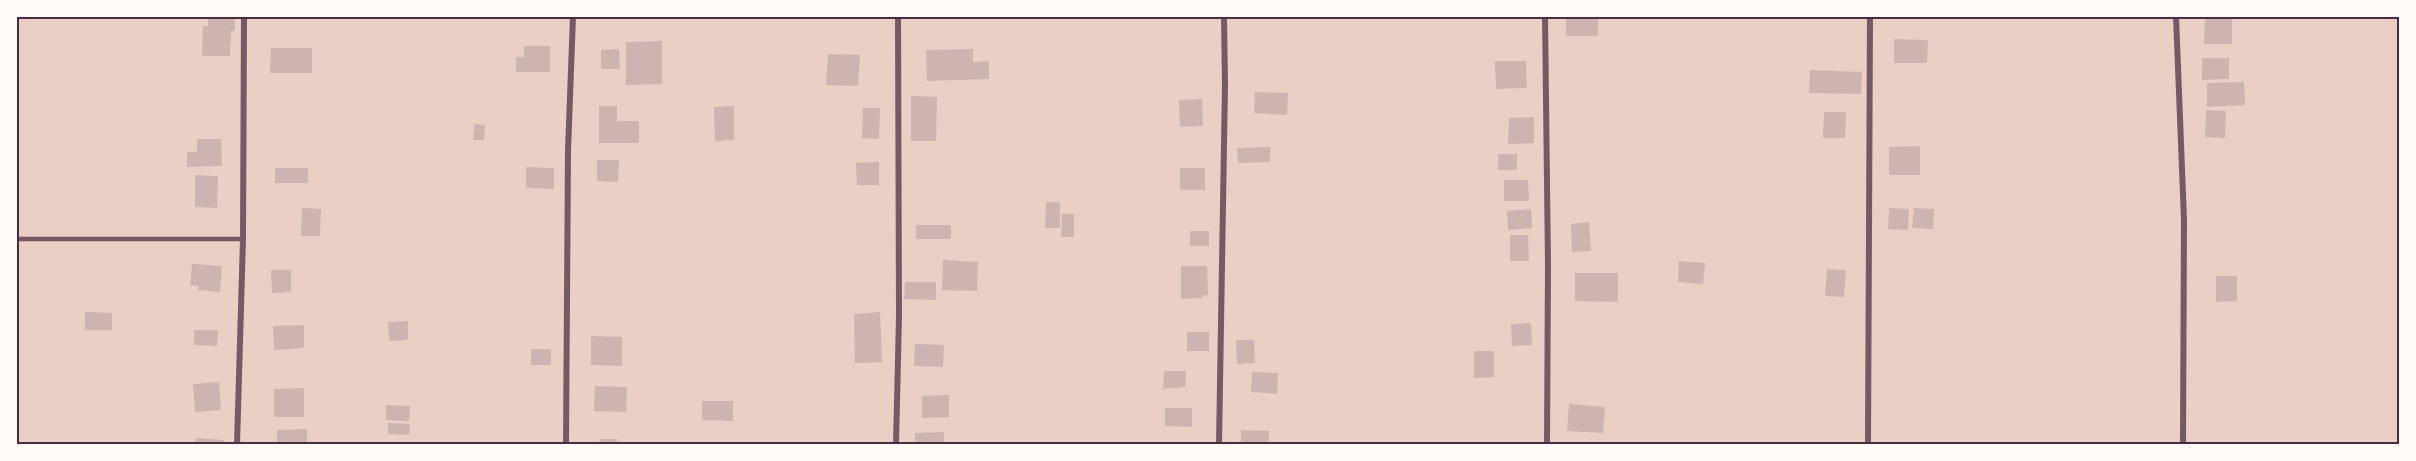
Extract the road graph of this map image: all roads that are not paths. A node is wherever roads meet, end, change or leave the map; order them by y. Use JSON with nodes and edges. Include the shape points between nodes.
{"nodes":[{"id":1,"x":244,"y":16,"type":"edge"},
{"id":2,"x":573,"y":16,"type":"edge"},
{"id":3,"x":898,"y":16,"type":"edge"},
{"id":4,"x":1224,"y":16,"type":"edge"},
{"id":5,"x":1545,"y":16,"type":"edge"},
{"id":6,"x":1870,"y":16,"type":"edge"},
{"id":7,"x":2176,"y":16,"type":"edge"},
{"id":8,"x":16,"y":239,"type":"edge"},
{"id":9,"x":243,"y":239,"type":"junction"},
{"id":10,"x":237,"y":444,"type":"edge"},
{"id":11,"x":566,"y":444,"type":"edge"},
{"id":12,"x":896,"y":444,"type":"edge"},
{"id":13,"x":1219,"y":444,"type":"edge"},
{"id":14,"x":1547,"y":444,"type":"edge"},
{"id":15,"x":1868,"y":444,"type":"edge"},
{"id":16,"x":2183,"y":444,"type":"edge"}],
"edges":[{"from":1,"to":9,"type":"street"},
{"from":2,"to":11,"type":"street"},
{"from":3,"to":12,"type":"street"},
{"from":4,"to":13,"type":"street"},
{"from":5,"to":14,"type":"street"},
{"from":6,"to":15,"type":"street"},
{"from":7,"to":16,"type":"street","via":[[2184,220]]},
{"from":8,"to":9,"type":"lane"},
{"from":9,"to":10,"type":"street"}]}
